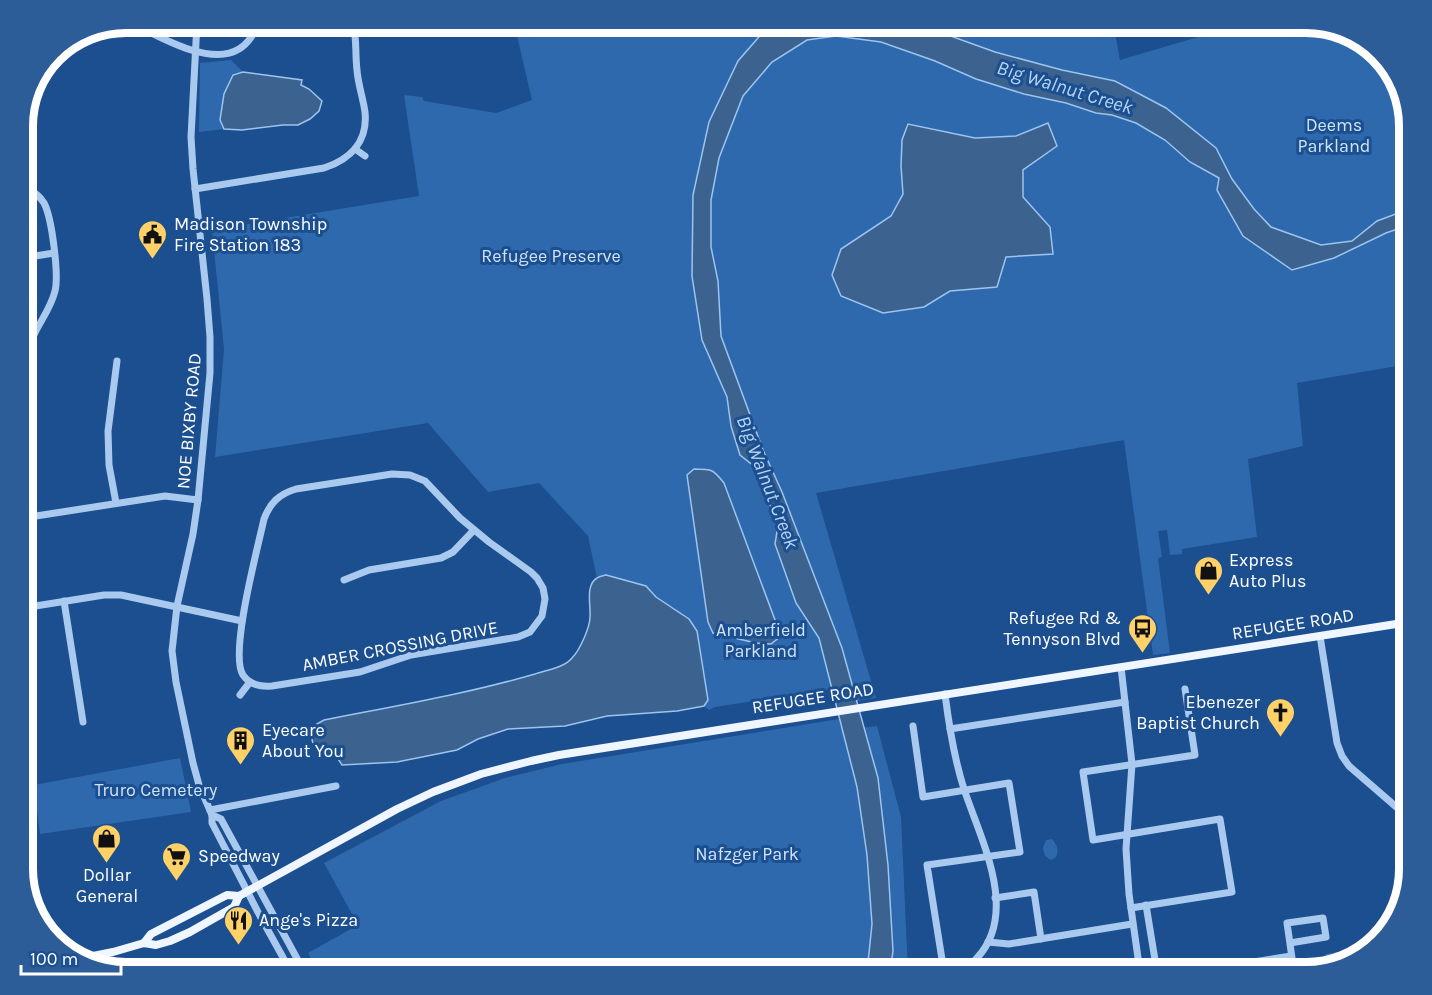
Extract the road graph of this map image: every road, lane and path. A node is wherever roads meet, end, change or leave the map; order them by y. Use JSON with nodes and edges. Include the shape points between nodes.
{"nodes":[{"id":1,"x":154,"y":33,"type":"edge"},
{"id":2,"x":196,"y":33,"type":"edge"},
{"id":3,"x":253,"y":33,"type":"edge"},
{"id":4,"x":355,"y":33,"type":"edge"},
{"id":5,"x":195,"y":51,"type":"junction"},
{"id":6,"x":355,"y":149,"type":"junction"},
{"id":7,"x":365,"y":156,"type":"dead end"},
{"id":8,"x":195,"y":189,"type":"junction"},
{"id":9,"x":33,"y":192,"type":"edge"},
{"id":10,"x":54,"y":253,"type":"junction"},
{"id":11,"x":33,"y":256,"type":"edge"},
{"id":12,"x":33,"y":339,"type":"edge"},
{"id":13,"x":117,"y":361,"type":"dead end"},
{"id":14,"x":198,"y":500,"type":"junction"},
{"id":15,"x":116,"y":503,"type":"junction"},
{"id":16,"x":33,"y":510,"type":"edge"},
{"id":17,"x":34,"y":516,"type":"joint"},
{"id":18,"x":474,"y":530,"type":"junction"},
{"id":19,"x":344,"y":580,"type":"dead end"},
{"id":20,"x":64,"y":601,"type":"junction"},
{"id":21,"x":33,"y":606,"type":"edge"},
{"id":22,"x":177,"y":606,"type":"junction"},
{"id":23,"x":242,"y":621,"type":"junction"},
{"id":24,"x":1399,"y":624,"type":"edge"},
{"id":25,"x":1320,"y":636,"type":"junction"},
{"id":26,"x":1121,"y":667,"type":"junction"},
{"id":27,"x":250,"y":682,"type":"junction"},
{"id":28,"x":1185,"y":689,"type":"dead end"},
{"id":29,"x":945,"y":694,"type":"junction"},
{"id":30,"x":240,"y":695,"type":"dead end"},
{"id":31,"x":1125,"y":702,"type":"junction"},
{"id":32,"x":82,"y":722,"type":"dead end"},
{"id":33,"x":912,"y":726,"type":"dead end"},
{"id":34,"x":950,"y":729,"type":"junction"},
{"id":35,"x":1132,"y":764,"type":"junction"},
{"id":36,"x":336,"y":786,"type":"dead end"},
{"id":37,"x":964,"y":790,"type":"junction"},
{"id":38,"x":1399,"y":809,"type":"edge"},
{"id":39,"x":211,"y":813,"type":"junction"},
{"id":40,"x":1127,"y":835,"type":"junction"},
{"id":41,"x":988,"y":856,"type":"junction"},
{"id":42,"x":258,"y":885,"type":"junction"},
{"id":43,"x":248,"y":891,"type":"junction"},
{"id":44,"x":239,"y":896,"type":"junction"},
{"id":45,"x":995,"y":898,"type":"junction"},
{"id":46,"x":1146,"y":905,"type":"junction"},
{"id":47,"x":1131,"y":908,"type":"junction"},
{"id":48,"x":1132,"y":924,"type":"junction"},
{"id":49,"x":1041,"y":939,"type":"junction"},
{"id":50,"x":988,"y":942,"type":"junction"},
{"id":51,"x":144,"y":943,"type":"junction"},
{"id":52,"x":1290,"y":943,"type":"junction"},
{"id":53,"x":94,"y":956,"type":"edge"},
{"id":54,"x":1291,"y":956,"type":"junction"},
{"id":55,"x":286,"y":962,"type":"edge"},
{"id":56,"x":299,"y":962,"type":"edge"},
{"id":57,"x":942,"y":962,"type":"edge"},
{"id":58,"x":973,"y":962,"type":"edge"},
{"id":59,"x":1138,"y":962,"type":"edge"},
{"id":60,"x":1155,"y":962,"type":"edge"},
{"id":61,"x":1262,"y":962,"type":"edge"},
{"id":62,"x":1292,"y":962,"type":"edge"}],
"edges":[{"from":1,"to":5,"type":"street"},
{"from":2,"to":5,"type":"street","name":"NOE BIXBY ROAD"},
{"from":3,"to":5,"type":"street","via":[[238,50],[225,54]]},
{"from":4,"to":6,"type":"street","via":[[365,117],[361,141]]},
{"from":5,"to":8,"type":"street","name":"NOE BIXBY ROAD","via":[[191,137]]},
{"from":6,"to":7,"type":"street"},
{"from":6,"to":8,"type":"street","via":[[324,168]]},
{"from":8,"to":14,"type":"street","name":"NOE BIXBY ROAD","via":[[210,354]]},
{"from":9,"to":10,"type":"street","via":[[47,210]]},
{"from":10,"to":11,"type":"street"},
{"from":10,"to":12,"type":"street","via":[[56,289]]},
{"from":13,"to":15,"type":"street","via":[[108,431]]},
{"from":14,"to":15,"type":"street","via":[[165,496]]},
{"from":14,"to":22,"type":"street","name":"NOE BIXBY ROAD"},
{"from":15,"to":17,"type":"street"},
{"from":16,"to":17,"type":"street"},
{"from":18,"to":19,"type":"street","via":[[453,552],[441,558],[369,570]]},
{"from":18,"to":23,"type":"street","via":[[425,481],[410,475],[392,474],[296,489],[270,505],[264,519]]},
{"from":18,"to":27,"type":"street","name":"AMBER CROSSING DRIVE","via":[[531,572],[543,588],[544,611],[527,634],[411,655],[350,674],[272,686]]},
{"from":20,"to":21,"type":"street"},
{"from":20,"to":22,"type":"street","via":[[121,595]]},
{"from":20,"to":32,"type":"street"},
{"from":22,"to":23,"type":"street"},
{"from":22,"to":39,"type":"street","name":"NOE BIXBY ROAD","via":[[172,644],[174,669],[196,776]]},
{"from":23,"to":27,"type":"street","via":[[240,669]]},
{"from":24,"to":25,"type":"main road","name":"REFUGEE ROAD"},
{"from":25,"to":26,"type":"main road","name":"REFUGEE ROAD"},
{"from":25,"to":38,"type":"street","via":[[1342,756]]},
{"from":26,"to":29,"type":"main road","name":"REFUGEE ROAD"},
{"from":26,"to":31,"type":"street"},
{"from":27,"to":30,"type":"street"},
{"from":28,"to":35,"type":"street","via":[[1195,755]]},
{"from":29,"to":34,"type":"street"},
{"from":29,"to":42,"type":"main road","name":"REFUGEE ROAD","via":[[559,755],[480,774],[397,809]]},
{"from":31,"to":34,"type":"street"},
{"from":31,"to":35,"type":"street"},
{"from":33,"to":37,"type":"street","via":[[923,797]]},
{"from":34,"to":37,"type":"street"},
{"from":35,"to":40,"type":"street"},
{"from":35,"to":40,"type":"street","via":[[1083,772],[1093,840]]},
{"from":36,"to":39,"type":"street"},
{"from":37,"to":41,"type":"street"},
{"from":37,"to":41,"type":"street","via":[[1009,783],[1020,852]]},
{"from":39,"to":42,"type":"street","name":"NOE BIXBY ROAD","via":[[221,819]]},
{"from":39,"to":43,"type":"street","name":"NOE BIXBY ROAD","via":[[212,823]]},
{"from":40,"to":46,"type":"street","via":[[1220,819],[1232,892]]},
{"from":40,"to":47,"type":"street"},
{"from":41,"to":45,"type":"street"},
{"from":41,"to":57,"type":"street","via":[[927,865]]},
{"from":42,"to":43,"type":"main road","name":"REFUGEE ROAD"},
{"from":42,"to":56,"type":"street","name":"NOE BIXBY ROAD"},
{"from":43,"to":44,"type":"main road","name":"REFUGEE ROAD"},
{"from":43,"to":55,"type":"street","name":"NOE BIXBY ROAD"},
{"from":44,"to":51,"type":"main road","via":[[227,895],[151,934]]},
{"from":44,"to":51,"type":"main road","via":[[234,907],[190,932],[156,945]]},
{"from":45,"to":49,"type":"street","via":[[1034,892]]},
{"from":45,"to":50,"type":"street"},
{"from":46,"to":47,"type":"street"},
{"from":46,"to":60,"type":"street"},
{"from":47,"to":48,"type":"street"},
{"from":48,"to":49,"type":"street"},
{"from":48,"to":59,"type":"street"},
{"from":49,"to":50,"type":"street","via":[[1009,944]]},
{"from":50,"to":58,"type":"street"},
{"from":51,"to":53,"type":"main road"},
{"from":52,"to":52,"type":"street","via":[[1287,923],[1323,918],[1326,938]]},
{"from":52,"to":54,"type":"street"},
{"from":54,"to":61,"type":"street"},
{"from":54,"to":62,"type":"street"}]}
